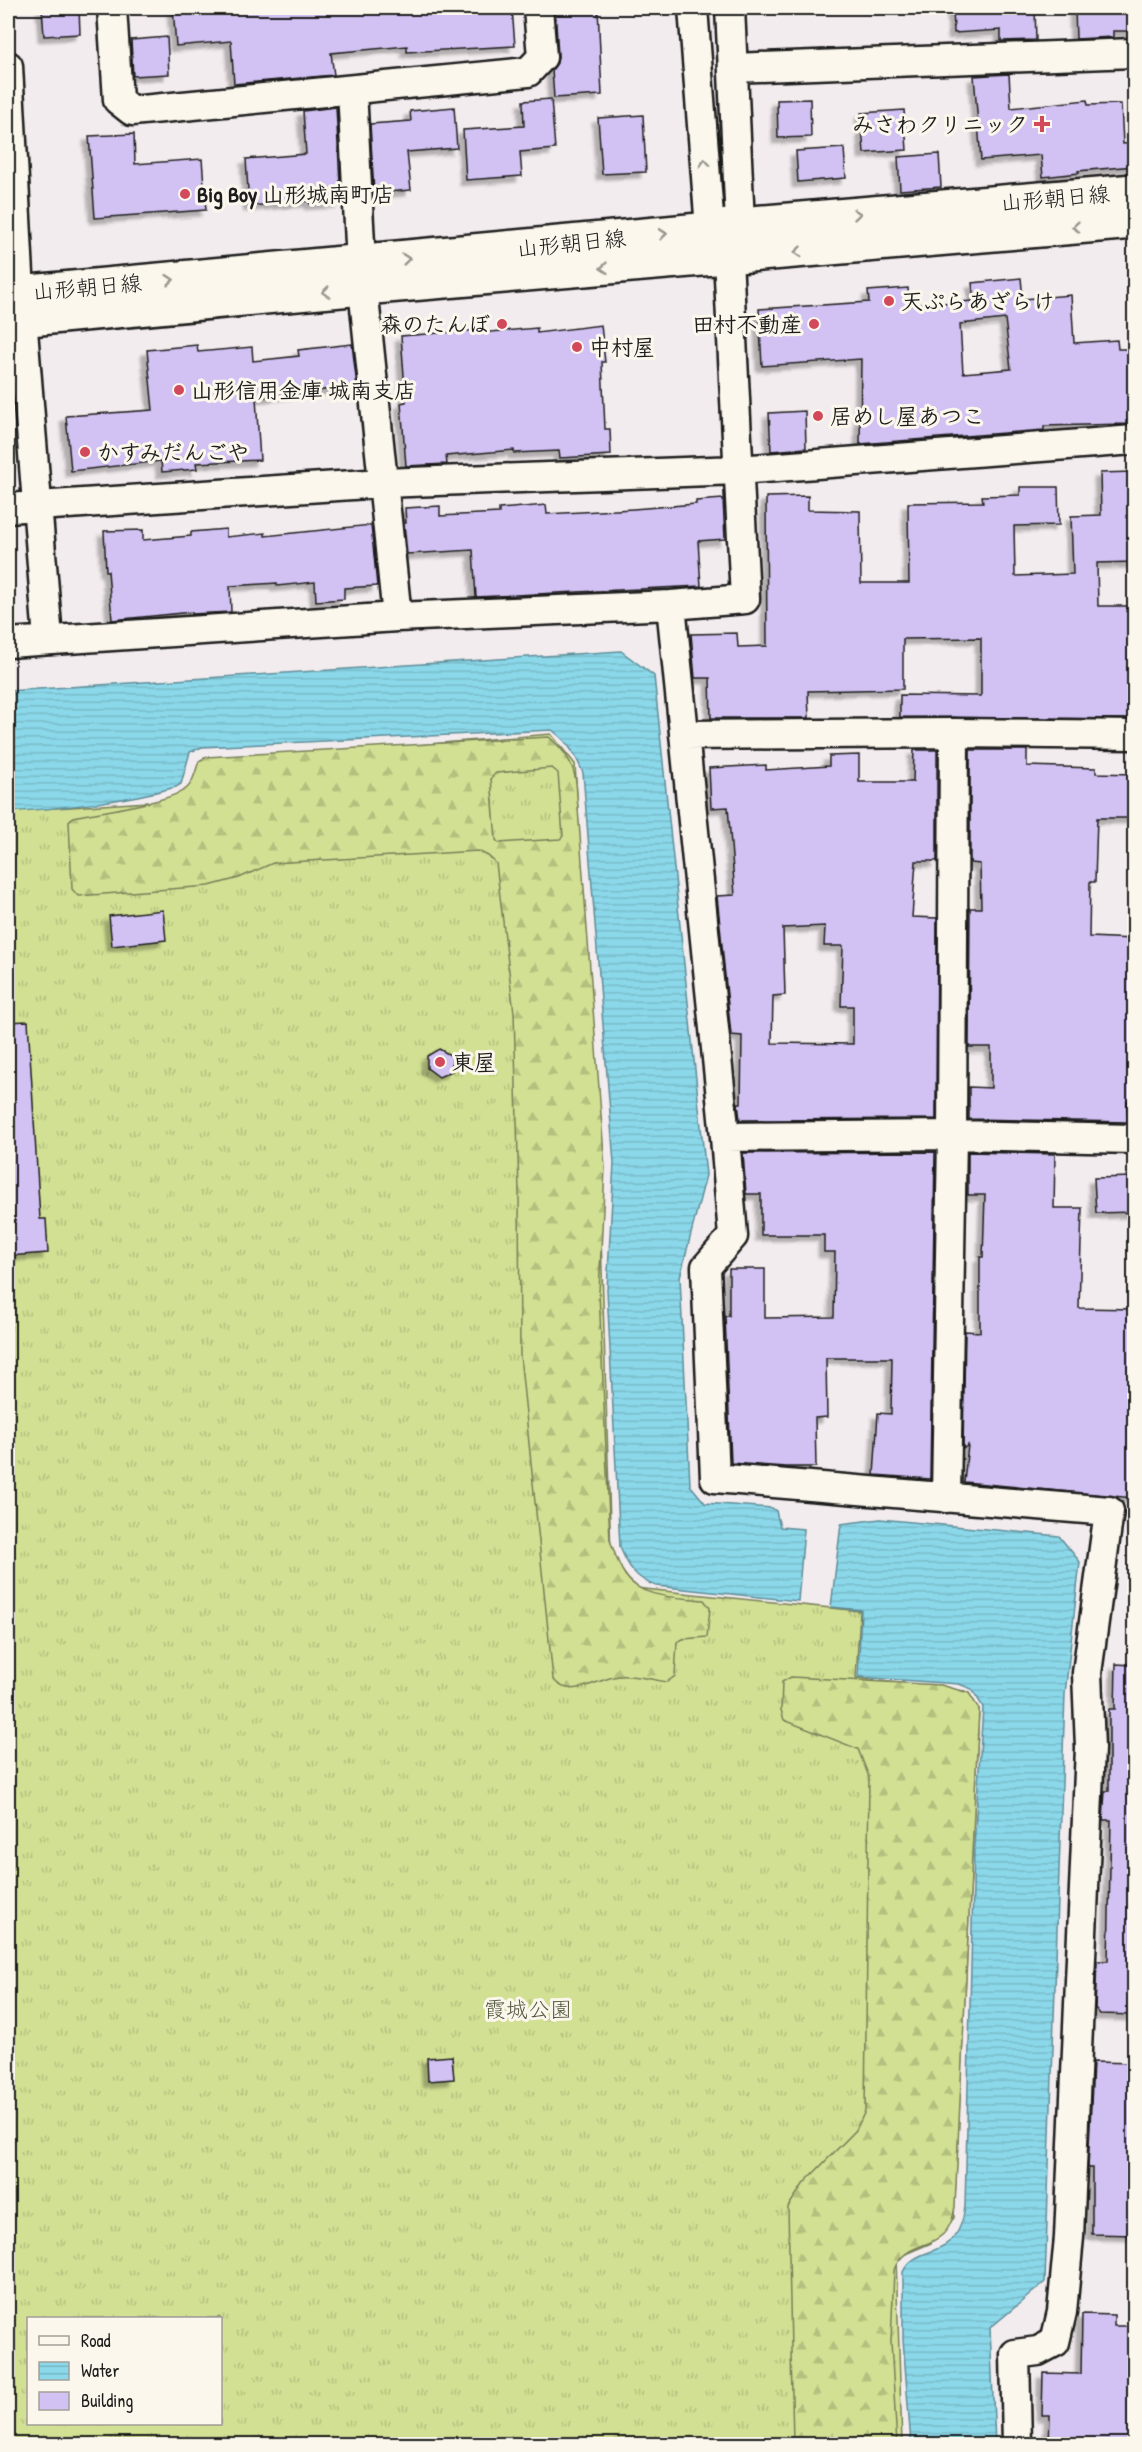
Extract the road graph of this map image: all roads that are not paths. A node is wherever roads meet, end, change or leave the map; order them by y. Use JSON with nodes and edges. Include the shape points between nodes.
{"nodes":[{"id":1,"x":112,"y":8,"type":"edge"},
{"id":2,"x":538,"y":8,"type":"edge"},
{"id":3,"x":693,"y":8,"type":"edge"},
{"id":4,"x":730,"y":8,"type":"edge"},
{"id":5,"x":1134,"y":53,"type":"edge"},
{"id":6,"x":8,"y":66,"type":"edge"},
{"id":7,"x":733,"y":68,"type":"junction"},
{"id":8,"x":352,"y":90,"type":"junction"},
{"id":9,"x":8,"y":129,"type":"edge"},
{"id":10,"x":1134,"y":191,"type":"edge"},
{"id":11,"x":1134,"y":222,"type":"edge"},
{"id":12,"x":725,"y":227,"type":"junction"},
{"id":13,"x":728,"y":258,"type":"junction"},
{"id":14,"x":362,"y":276,"type":"junction"},
{"id":15,"x":14,"y":307,"type":"edge"},
{"id":16,"x":1134,"y":440,"type":"edge"},
{"id":17,"x":738,"y":470,"type":"junction"},
{"id":18,"x":383,"y":483,"type":"junction"},
{"id":19,"x":38,"y":504,"type":"junction"},
{"id":20,"x":8,"y":508,"type":"edge"},
{"id":21,"x":671,"y":605,"type":"junction"},
{"id":22,"x":398,"y":617,"type":"junction"},
{"id":23,"x":48,"y":639,"type":"junction"},
{"id":24,"x":8,"y":643,"type":"edge"},
{"id":25,"x":954,"y":733,"type":"junction"},
{"id":26,"x":684,"y":735,"type":"junction"},
{"id":27,"x":1134,"y":735,"type":"edge"},
{"id":28,"x":952,"y":1135,"type":"junction"},
{"id":29,"x":725,"y":1137,"type":"junction"},
{"id":30,"x":1134,"y":1139,"type":"edge"},
{"id":31,"x":946,"y":1498,"type":"junction"},
{"id":32,"x":1017,"y":2445,"type":"edge"}],
"edges":[{"from":1,"to":8,"type":"street","via":[[118,100],[132,111]]},
{"from":2,"to":8,"type":"street","via":[[542,57],[528,72]]},
{"from":12,"to":3,"type":"street","one_way":true},
{"from":4,"to":7,"type":"street"},
{"from":5,"to":7,"type":"street"},
{"from":6,"to":9,"type":"street"},
{"from":7,"to":12,"type":"street"},
{"from":8,"to":14,"type":"street"},
{"from":9,"to":15,"type":"street"},
{"from":12,"to":10,"type":"main road","name":"山形朝日線","one_way":true},
{"from":11,"to":13,"type":"main road","name":"山形朝日線","one_way":true},
{"from":12,"to":13,"type":"street"},
{"from":14,"to":12,"type":"main road","name":"山形朝日線","one_way":true},
{"from":13,"to":14,"type":"main road","name":"山形朝日線","one_way":true},
{"from":13,"to":17,"type":"street"},
{"from":14,"to":15,"type":"main road","name":"山形朝日線"},
{"from":14,"to":18,"type":"street"},
{"from":15,"to":19,"type":"street"},
{"from":16,"to":17,"type":"street"},
{"from":17,"to":18,"type":"street"},
{"from":17,"to":21,"type":"street","via":[[745,599]]},
{"from":18,"to":19,"type":"street"},
{"from":18,"to":22,"type":"street"},
{"from":19,"to":20,"type":"street"},
{"from":19,"to":23,"type":"street"},
{"from":21,"to":22,"type":"street"},
{"from":21,"to":26,"type":"street"},
{"from":22,"to":23,"type":"street"},
{"from":23,"to":24,"type":"street"},
{"from":25,"to":26,"type":"street"},
{"from":25,"to":27,"type":"street"},
{"from":25,"to":28,"type":"street"},
{"from":26,"to":29,"type":"street"},
{"from":28,"to":29,"type":"street"},
{"from":28,"to":30,"type":"street"},
{"from":28,"to":31,"type":"street"},
{"from":29,"to":31,"type":"street","via":[[733,1236],[706,1267],[715,1478]]},
{"from":31,"to":32,"type":"street","via":[[1109,1511],[1087,1673],[1090,1748],[1069,2237],[1062,2312],[1055,2342],[1038,2351],[1015,2354]]}]}
